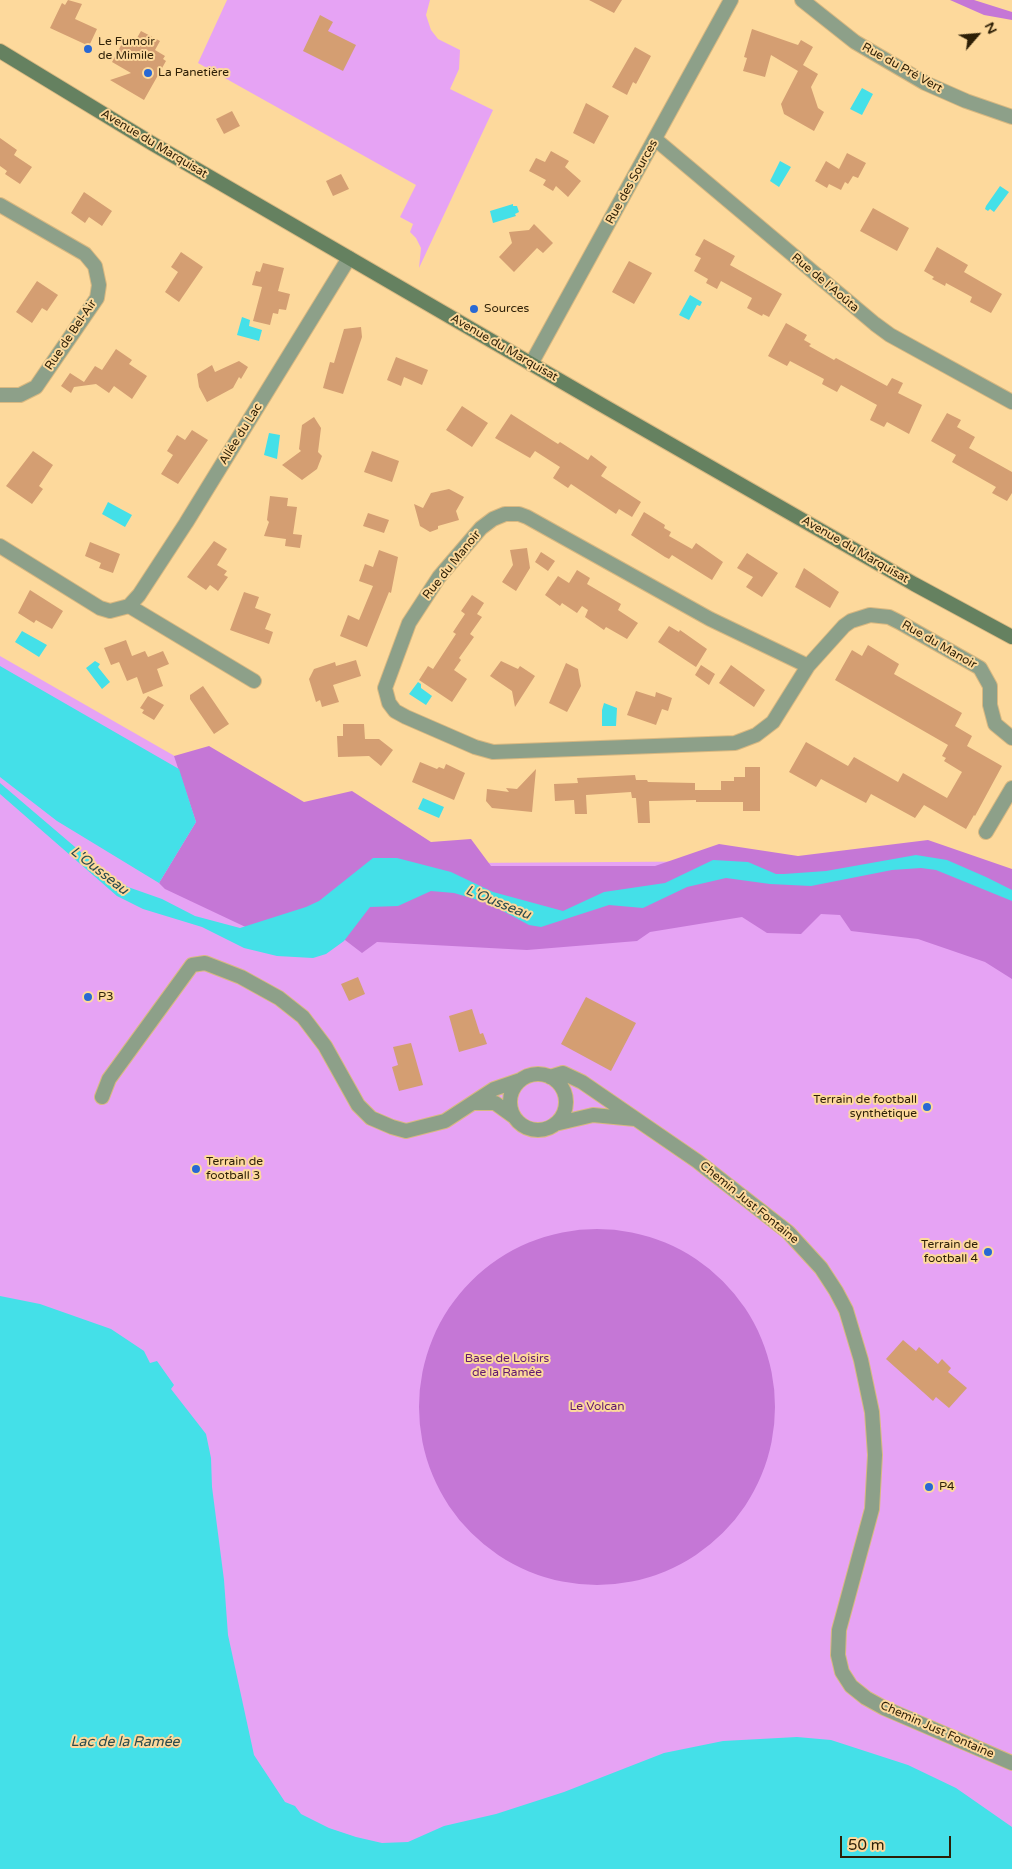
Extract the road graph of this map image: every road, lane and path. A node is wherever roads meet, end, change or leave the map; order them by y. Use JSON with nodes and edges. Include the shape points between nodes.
{"nodes":[{"id":1,"x":731,"y":0,"type":"edge"},
{"id":2,"x":802,"y":0,"type":"edge"},
{"id":3,"x":0,"y":51,"type":"edge"},
{"id":4,"x":1012,"y":117,"type":"edge"},
{"id":5,"x":655,"y":139,"type":"junction"},
{"id":6,"x":0,"y":205,"type":"edge"},
{"id":7,"x":349,"y":258,"type":"junction"},
{"id":8,"x":531,"y":364,"type":"junction"},
{"id":9,"x":0,"y":396,"type":"edge"},
{"id":10,"x":1012,"y":402,"type":"edge"},
{"id":11,"x":0,"y":546,"type":"edge"},
{"id":12,"x":129,"y":606,"type":"junction"},
{"id":13,"x":1012,"y":637,"type":"edge"},
{"id":14,"x":808,"y":666,"type":"junction"},
{"id":15,"x":254,"y":681,"type":"dead end"},
{"id":16,"x":1012,"y":738,"type":"edge"},
{"id":17,"x":1012,"y":788,"type":"edge"},
{"id":18,"x":986,"y":832,"type":"dead end"},
{"id":19,"x":550,"y":1077,"type":"junction"},
{"id":20,"x":520,"y":1080,"type":"junction"},
{"id":21,"x":102,"y":1097,"type":"dead end"},
{"id":22,"x":472,"y":1103,"type":"junction"},
{"id":23,"x":513,"y":1116,"type":"junction"},
{"id":24,"x":635,"y":1118,"type":"junction"},
{"id":25,"x":555,"y":1124,"type":"junction"},
{"id":26,"x":1012,"y":1763,"type":"edge"}],
"edges":[{"from":1,"to":5,"type":"street","name":"Rue des Sources"},
{"from":2,"to":4,"type":"street","name":"Rue du Pré Vert","via":[[855,42],[925,83]]},
{"from":3,"to":7,"type":"main road","name":"Avenue du Marquisat"},
{"from":5,"to":8,"type":"street","name":"Rue des Sources"},
{"from":5,"to":10,"type":"street","name":"Rue de l'Aoûta","via":[[875,324]]},
{"from":6,"to":9,"type":"street","name":"Rue de Bel-Air","via":[[85,254],[95,266],[99,285],[97,298],[36,387],[20,395]]},
{"from":7,"to":8,"type":"main road","name":"Avenue du Marquisat"},
{"from":7,"to":12,"type":"street","name":"Allée du Lac","via":[[186,523]]},
{"from":8,"to":13,"type":"main road","name":"Avenue du Marquisat"},
{"from":11,"to":12,"type":"street","via":[[100,608],[110,610]]},
{"from":12,"to":15,"type":"street"},
{"from":14,"to":14,"type":"street","name":"Rue du Manoir","via":[[710,619],[528,517],[512,514],[486,523],[439,577],[409,623],[385,688],[388,703],[395,711],[493,752],[735,742],[756,735],[773,722]]},
{"from":14,"to":16,"type":"street","name":"Rue du Manoir","via":[[851,621],[870,615],[889,617],[980,668],[990,686],[995,724]]},
{"from":17,"to":18,"type":"street"},
{"from":19,"to":20,"type":"street","via":[[535,1074]]},
{"from":19,"to":24,"type":"street","name":"Chemin Just Fontaine","via":[[563,1074],[576,1078]]},
{"from":19,"to":25,"type":"street","via":[[562,1088],[566,1103]]},
{"from":20,"to":22,"type":"street","via":[[494,1089]]},
{"from":20,"to":23,"type":"street","via":[[511,1092]]},
{"from":21,"to":22,"type":"street","via":[[108,1079],[192,965],[205,963],[241,977],[279,998],[303,1017],[325,1046],[358,1105],[371,1118],[406,1131],[445,1121]]},
{"from":22,"to":23,"type":"street","via":[[495,1103]]},
{"from":23,"to":25,"type":"street","via":[[532,1129],[544,1129]]},
{"from":24,"to":25,"type":"street","via":[[593,1115]]},
{"from":24,"to":26,"type":"street","name":"Chemin Just Fontaine","via":[[698,1161],[788,1232],[821,1268],[846,1310],[872,1412],[875,1469],[872,1510],[839,1630],[838,1656],[842,1672],[852,1686],[884,1708]]}]}
